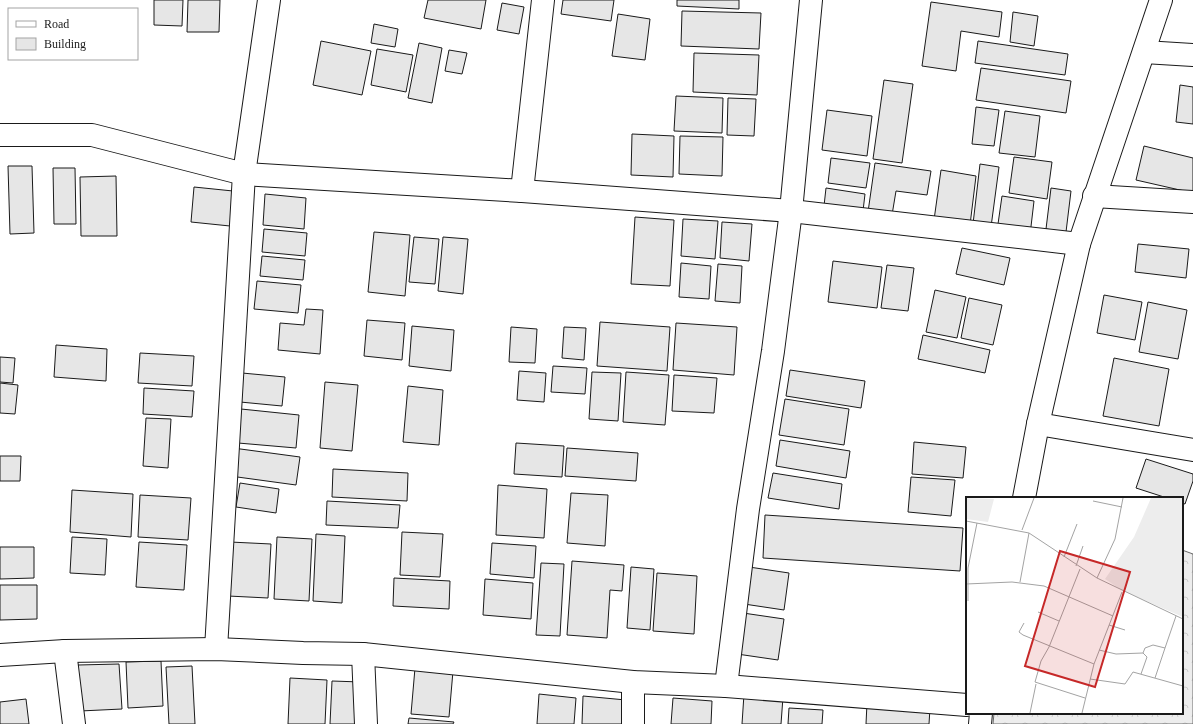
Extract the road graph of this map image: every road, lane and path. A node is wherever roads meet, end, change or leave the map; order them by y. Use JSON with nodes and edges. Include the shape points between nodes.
{"nodes":[{"id":1,"x":268,"y":0,"type":"edge"},
{"id":2,"x":543,"y":0,"type":"edge"},
{"id":3,"x":811,"y":0,"type":"edge"},
{"id":4,"x":1161,"y":0,"type":"edge"},
{"id":5,"x":1144,"y":52,"type":"junction"},
{"id":6,"x":1193,"y":55,"type":"edge"},
{"id":7,"x":0,"y":135,"type":"edge"},
{"id":8,"x":244,"y":174,"type":"junction"},
{"id":9,"x":522,"y":191,"type":"junction"},
{"id":10,"x":1094,"y":196,"type":"junction"},
{"id":11,"x":1193,"y":202,"type":"edge"},
{"id":12,"x":792,"y":211,"type":"junction"},
{"id":13,"x":1079,"y":244,"type":"junction"},
{"id":14,"x":1038,"y":424,"type":"junction"},
{"id":15,"x":1193,"y":450,"type":"edge"},
{"id":16,"x":1024,"y":497,"type":"edge"},
{"id":17,"x":216,"y":649,"type":"junction"},
{"id":18,"x":65,"y":651,"type":"junction"},
{"id":19,"x":363,"y":654,"type":"junction"},
{"id":20,"x":0,"y":655,"type":"edge"},
{"id":21,"x":633,"y":682,"type":"junction"},
{"id":22,"x":726,"y":686,"type":"junction"},
{"id":23,"x":966,"y":705,"type":"edge"},
{"id":24,"x":981,"y":714,"type":"edge"},
{"id":25,"x":74,"y":724,"type":"edge"},
{"id":26,"x":366,"y":724,"type":"edge"},
{"id":27,"x":633,"y":724,"type":"edge"},
{"id":28,"x":980,"y":724,"type":"edge"}],
"edges":[{"from":1,"to":8,"type":"street"},
{"from":2,"to":9,"type":"street"},
{"from":3,"to":12,"type":"street"},
{"from":4,"to":5,"type":"street"},
{"from":5,"to":6,"type":"street"},
{"from":5,"to":10,"type":"street"},
{"from":7,"to":8,"type":"street","via":[[92,135]]},
{"from":8,"to":9,"type":"street"},
{"from":8,"to":17,"type":"street"},
{"from":9,"to":12,"type":"street"},
{"from":10,"to":11,"type":"street"},
{"from":10,"to":13,"type":"street"},
{"from":12,"to":13,"type":"street"},
{"from":12,"to":22,"type":"street","via":[[748,509]]},
{"from":13,"to":14,"type":"street"},
{"from":14,"to":15,"type":"street"},
{"from":14,"to":16,"type":"street"},
{"from":17,"to":18,"type":"street"},
{"from":17,"to":19,"type":"street"},
{"from":18,"to":20,"type":"street"},
{"from":18,"to":25,"type":"street"},
{"from":19,"to":21,"type":"street"},
{"from":19,"to":26,"type":"street"},
{"from":21,"to":22,"type":"street"},
{"from":21,"to":27,"type":"street"},
{"from":22,"to":23,"type":"street"},
{"from":24,"to":28,"type":"street"}]}
